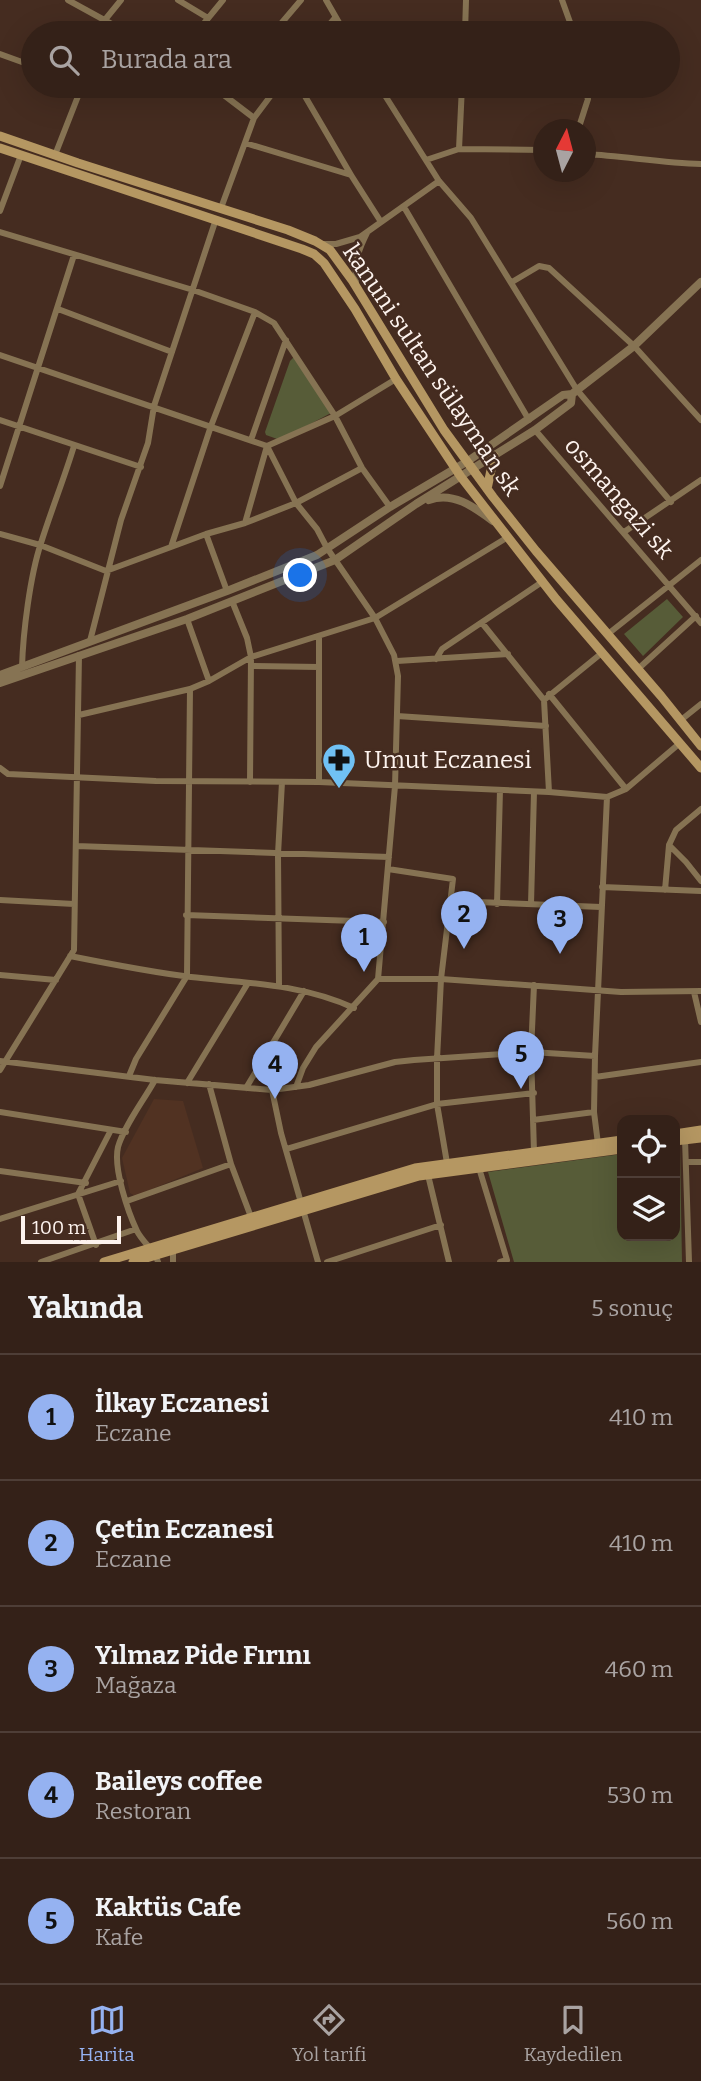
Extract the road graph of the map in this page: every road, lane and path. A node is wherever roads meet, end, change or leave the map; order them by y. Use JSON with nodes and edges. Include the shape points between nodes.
{"nodes":[{"id":1,"x":68,"y":0,"type":"edge"},
{"id":2,"x":121,"y":0,"type":"edge"},
{"id":3,"x":178,"y":0,"type":"edge"},
{"id":4,"x":223,"y":0,"type":"edge"},
{"id":5,"x":300,"y":0,"type":"edge"},
{"id":6,"x":326,"y":0,"type":"edge"},
{"id":7,"x":466,"y":0,"type":"edge"},
{"id":8,"x":562,"y":0,"type":"edge"},
{"id":9,"x":208,"y":18,"type":"junction"},
{"id":10,"x":335,"y":18,"type":"junction"},
{"id":11,"x":104,"y":21,"type":"joint"},
{"id":12,"x":206,"y":21,"type":"edge"},
{"id":13,"x":283,"y":21,"type":"edge"},
{"id":14,"x":332,"y":21,"type":"edge"},
{"id":15,"x":337,"y":21,"type":"edge"},
{"id":16,"x":465,"y":21,"type":"edge"},
{"id":17,"x":570,"y":21,"type":"edge"},
{"id":18,"x":0,"y":54,"type":"edge"},
{"id":19,"x":21,"y":62,"type":"edge"},
{"id":20,"x":77,"y":98,"type":"edge"},
{"id":21,"x":229,"y":98,"type":"edge"},
{"id":22,"x":269,"y":98,"type":"edge"},
{"id":23,"x":306,"y":98,"type":"edge"},
{"id":24,"x":387,"y":98,"type":"edge"},
{"id":25,"x":461,"y":98,"type":"edge"},
{"id":26,"x":588,"y":98,"type":"edge"},
{"id":27,"x":254,"y":118,"type":"junction"},
{"id":28,"x":582,"y":119,"type":"edge"},
{"id":29,"x":0,"y":136,"type":"edge"},
{"id":30,"x":246,"y":143,"type":"junction"},
{"id":31,"x":0,"y":148,"type":"edge"},
{"id":32,"x":459,"y":149,"type":"junction"},
{"id":33,"x":533,"y":150,"type":"edge"},
{"id":34,"x":596,"y":154,"type":"edge"},
{"id":35,"x":21,"y":155,"type":"junction"},
{"id":36,"x":55,"y":155,"type":"junction"},
{"id":37,"x":426,"y":160,"type":"junction"},
{"id":38,"x":701,"y":164,"type":"edge"},
{"id":39,"x":351,"y":175,"type":"junction"},
{"id":40,"x":439,"y":181,"type":"junction"},
{"id":41,"x":404,"y":207,"type":"junction"},
{"id":42,"x":220,"y":208,"type":"junction"},
{"id":43,"x":0,"y":211,"type":"edge"},
{"id":44,"x":215,"y":222,"type":"junction"},
{"id":45,"x":381,"y":222,"type":"junction"},
{"id":46,"x":0,"y":232,"type":"edge"},
{"id":47,"x":368,"y":232,"type":"junction"},
{"id":48,"x":321,"y":244,"type":"junction"},
{"id":49,"x":74,"y":255,"type":"junction"},
{"id":50,"x":512,"y":282,"type":"junction"},
{"id":51,"x":701,"y":282,"type":"edge"},
{"id":52,"x":357,"y":288,"type":"junction"},
{"id":53,"x":193,"y":290,"type":"junction"},
{"id":54,"x":58,"y":309,"type":"junction"},
{"id":55,"x":256,"y":312,"type":"junction"},
{"id":56,"x":286,"y":340,"type":"junction"},
{"id":57,"x":634,"y":346,"type":"junction"},
{"id":58,"x":172,"y":352,"type":"junction"},
{"id":59,"x":0,"y":355,"type":"edge"},
{"id":60,"x":38,"y":367,"type":"junction"},
{"id":61,"x":396,"y":379,"type":"junction"},
{"id":62,"x":574,"y":392,"type":"junction"},
{"id":63,"x":155,"y":406,"type":"junction"},
{"id":64,"x":335,"y":416,"type":"junction"},
{"id":65,"x":0,"y":420,"type":"edge"},
{"id":66,"x":529,"y":420,"type":"junction"},
{"id":67,"x":701,"y":420,"type":"edge"},
{"id":68,"x":211,"y":426,"type":"junction"},
{"id":69,"x":19,"y":427,"type":"junction"},
{"id":70,"x":535,"y":430,"type":"junction"},
{"id":71,"x":251,"y":440,"type":"junction"},
{"id":72,"x":74,"y":446,"type":"junction"},
{"id":73,"x":267,"y":446,"type":"junction"},
{"id":74,"x":494,"y":456,"type":"junction"},
{"id":75,"x":471,"y":465,"type":"junction"},
{"id":76,"x":141,"y":467,"type":"junction"},
{"id":77,"x":362,"y":468,"type":"junction"},
{"id":78,"x":458,"y":473,"type":"junction"},
{"id":79,"x":701,"y":480,"type":"edge"},
{"id":80,"x":0,"y":486,"type":"edge"},
{"id":81,"x":487,"y":489,"type":"junction"},
{"id":82,"x":671,"y":502,"type":"junction"},
{"id":83,"x":296,"y":503,"type":"junction"},
{"id":84,"x":416,"y":504,"type":"junction"},
{"id":85,"x":390,"y":507,"type":"junction"},
{"id":86,"x":245,"y":523,"type":"junction"},
{"id":87,"x":497,"y":523,"type":"junction"},
{"id":88,"x":624,"y":532,"type":"junction"},
{"id":89,"x":0,"y":534,"type":"edge"},
{"id":90,"x":206,"y":534,"type":"junction"},
{"id":91,"x":508,"y":537,"type":"junction"},
{"id":92,"x":40,"y":545,"type":"junction"},
{"id":93,"x":171,"y":547,"type":"junction"},
{"id":94,"x":327,"y":548,"type":"junction"},
{"id":95,"x":335,"y":560,"type":"junction"},
{"id":96,"x":701,"y":560,"type":"edge"},
{"id":97,"x":106,"y":571,"type":"junction"},
{"id":98,"x":542,"y":582,"type":"junction"},
{"id":99,"x":669,"y":585,"type":"junction"},
{"id":100,"x":227,"y":591,"type":"junction"},
{"id":101,"x":232,"y":601,"type":"junction"},
{"id":102,"x":696,"y":616,"type":"junction"},
{"id":103,"x":375,"y":618,"type":"junction"},
{"id":104,"x":187,"y":619,"type":"junction"},
{"id":105,"x":482,"y":623,"type":"junction"},
{"id":106,"x":701,"y":623,"type":"edge"},
{"id":107,"x":608,"y":634,"type":"junction"},
{"id":108,"x":319,"y":636,"type":"junction"},
{"id":109,"x":90,"y":641,"type":"junction"},
{"id":110,"x":79,"y":650,"type":"junction"},
{"id":111,"x":603,"y":652,"type":"junction"},
{"id":112,"x":508,"y":654,"type":"junction"},
{"id":113,"x":251,"y":657,"type":"junction"},
{"id":114,"x":436,"y":659,"type":"junction"},
{"id":115,"x":397,"y":661,"type":"junction"},
{"id":116,"x":251,"y":666,"type":"junction"},
{"id":117,"x":22,"y":667,"type":"junction"},
{"id":118,"x":319,"y":667,"type":"junction"},
{"id":119,"x":638,"y":669,"type":"junction"},
{"id":120,"x":0,"y":675,"type":"edge"},
{"id":121,"x":209,"y":681,"type":"junction"},
{"id":122,"x":0,"y":683,"type":"edge"},
{"id":123,"x":190,"y":688,"type":"junction"},
{"id":124,"x":547,"y":697,"type":"junction"},
{"id":125,"x":701,"y":704,"type":"edge"},
{"id":126,"x":79,"y":715,"type":"junction"},
{"id":127,"x":397,"y":716,"type":"junction"},
{"id":128,"x":681,"y":720,"type":"junction"},
{"id":129,"x":546,"y":726,"type":"junction"},
{"id":130,"x":680,"y":743,"type":"junction"},
{"id":131,"x":701,"y":746,"type":"edge"},
{"id":132,"x":0,"y":768,"type":"edge"},
{"id":133,"x":701,"y":768,"type":"edge"},
{"id":134,"x":78,"y":777,"type":"junction"},
{"id":135,"x":189,"y":782,"type":"junction"},
{"id":136,"x":250,"y":782,"type":"junction"},
{"id":137,"x":282,"y":782,"type":"junction"},
{"id":138,"x":320,"y":782,"type":"junction"},
{"id":139,"x":395,"y":786,"type":"junction"},
{"id":140,"x":626,"y":789,"type":"junction"},
{"id":141,"x":500,"y":790,"type":"junction"},
{"id":142,"x":534,"y":792,"type":"junction"},
{"id":143,"x":549,"y":792,"type":"junction"},
{"id":144,"x":607,"y":797,"type":"junction"},
{"id":145,"x":701,"y":809,"type":"edge"},
{"id":146,"x":669,"y":845,"type":"junction"},
{"id":147,"x":76,"y":846,"type":"junction"},
{"id":148,"x":187,"y":849,"type":"junction"},
{"id":149,"x":278,"y":854,"type":"junction"},
{"id":150,"x":389,"y":857,"type":"junction"},
{"id":151,"x":388,"y":869,"type":"junction"},
{"id":152,"x":701,"y":881,"type":"edge"},
{"id":153,"x":602,"y":887,"type":"junction"},
{"id":154,"x":665,"y":890,"type":"junction"},
{"id":155,"x":701,"y":891,"type":"edge"},
{"id":156,"x":0,"y":900,"type":"edge"},
{"id":157,"x":451,"y":901,"type":"junction"},
{"id":158,"x":74,"y":904,"type":"junction"},
{"id":159,"x":497,"y":904,"type":"junction"},
{"id":160,"x":531,"y":904,"type":"junction"},
{"id":161,"x":601,"y":907,"type":"junction"},
{"id":162,"x":186,"y":915,"type":"junction"},
{"id":163,"x":278,"y":917,"type":"junction"},
{"id":164,"x":384,"y":922,"type":"junction"},
{"id":165,"x":70,"y":956,"type":"junction"},
{"id":166,"x":0,"y":975,"type":"edge"},
{"id":167,"x":187,"y":976,"type":"junction"},
{"id":168,"x":56,"y":979,"type":"junction"},
{"id":169,"x":378,"y":979,"type":"junction"},
{"id":170,"x":442,"y":979,"type":"junction"},
{"id":171,"x":248,"y":983,"type":"junction"},
{"id":172,"x":534,"y":985,"type":"junction"},
{"id":173,"x":279,"y":986,"type":"junction"},
{"id":174,"x":304,"y":991,"type":"junction"},
{"id":175,"x":597,"y":991,"type":"junction"},
{"id":176,"x":698,"y":991,"type":"edge"},
{"id":177,"x":354,"y":1008,"type":"junction"},
{"id":178,"x":701,"y":1022,"type":"edge"},
{"id":179,"x":531,"y":1052,"type":"junction"},
{"id":180,"x":595,"y":1056,"type":"junction"},
{"id":181,"x":437,"y":1059,"type":"junction"},
{"id":182,"x":2,"y":1062,"type":"edge"},
{"id":183,"x":701,"y":1062,"type":"edge"},
{"id":184,"x":0,"y":1070,"type":"edge"},
{"id":185,"x":129,"y":1076,"type":"junction"},
{"id":186,"x":595,"y":1077,"type":"junction"},
{"id":187,"x":155,"y":1080,"type":"junction"},
{"id":188,"x":187,"y":1083,"type":"junction"},
{"id":189,"x":209,"y":1084,"type":"junction"},
{"id":190,"x":296,"y":1087,"type":"junction"},
{"id":191,"x":246,"y":1088,"type":"junction"},
{"id":192,"x":272,"y":1090,"type":"junction"},
{"id":193,"x":534,"y":1093,"type":"junction"},
{"id":194,"x":437,"y":1104,"type":"junction"},
{"id":195,"x":0,"y":1112,"type":"edge"},
{"id":196,"x":594,"y":1112,"type":"junction"},
{"id":197,"x":533,"y":1120,"type":"junction"},
{"id":198,"x":111,"y":1130,"type":"junction"},
{"id":199,"x":701,"y":1130,"type":"edge"},
{"id":200,"x":126,"y":1132,"type":"junction"},
{"id":201,"x":680,"y":1133,"type":"edge"},
{"id":202,"x":701,"y":1138,"type":"edge"},
{"id":203,"x":685,"y":1139,"type":"junction"},
{"id":204,"x":680,"y":1140,"type":"edge"},
{"id":205,"x":617,"y":1141,"type":"edge"},
{"id":206,"x":598,"y":1143,"type":"junction"},
{"id":207,"x":286,"y":1149,"type":"junction"},
{"id":208,"x":617,"y":1150,"type":"edge"},
{"id":209,"x":534,"y":1152,"type":"junction"},
{"id":210,"x":701,"y":1161,"type":"edge"},
{"id":211,"x":446,"y":1163,"type":"junction"},
{"id":212,"x":687,"y":1163,"type":"junction"},
{"id":213,"x":231,"y":1164,"type":"junction"},
{"id":214,"x":479,"y":1168,"type":"junction"},
{"id":215,"x":0,"y":1171,"type":"edge"},
{"id":216,"x":420,"y":1173,"type":"junction"},
{"id":217,"x":121,"y":1181,"type":"junction"},
{"id":218,"x":86,"y":1183,"type":"junction"},
{"id":219,"x":78,"y":1194,"type":"junction"},
{"id":220,"x":127,"y":1201,"type":"junction"},
{"id":221,"x":303,"y":1206,"type":"junction"},
{"id":222,"x":251,"y":1217,"type":"junction"},
{"id":223,"x":0,"y":1219,"type":"edge"},
{"id":224,"x":441,"y":1225,"type":"junction"},
{"id":225,"x":136,"y":1229,"type":"junction"},
{"id":226,"x":96,"y":1245,"type":"junction"},
{"id":227,"x":173,"y":1250,"type":"junction"},
{"id":228,"x":154,"y":1255,"type":"edge"},
{"id":229,"x":504,"y":1261,"type":"edge"},
{"id":230,"x":41,"y":1262,"type":"edge"},
{"id":231,"x":104,"y":1262,"type":"edge"},
{"id":232,"x":133,"y":1262,"type":"edge"},
{"id":233,"x":173,"y":1262,"type":"edge"},
{"id":234,"x":318,"y":1262,"type":"edge"},
{"id":235,"x":327,"y":1262,"type":"edge"},
{"id":236,"x":449,"y":1262,"type":"edge"},
{"id":237,"x":689,"y":1262,"type":"edge"}],
"edges":[{"from":1,"to":11,"type":"street"},
{"from":2,"to":11,"type":"street"},
{"from":3,"to":9,"type":"street"},
{"from":4,"to":9,"type":"street"},
{"from":5,"to":13,"type":"street"},
{"from":6,"to":10,"type":"street"},
{"from":7,"to":16,"type":"street"},
{"from":8,"to":17,"type":"street"},
{"from":9,"to":12,"type":"street"},
{"from":10,"to":14,"type":"street"},
{"from":10,"to":15,"type":"street"},
{"from":18,"to":19,"type":"street"},
{"from":20,"to":36,"type":"street"},
{"from":21,"to":27,"type":"street"},
{"from":22,"to":27,"type":"street"},
{"from":23,"to":39,"type":"street"},
{"from":24,"to":37,"type":"street"},
{"from":25,"to":32,"type":"street"},
{"from":26,"to":28,"type":"street"},
{"from":27,"to":30,"type":"street"},
{"from":29,"to":36,"type":"main road","name":"kanuni sultan sülayman sk"},
{"from":30,"to":39,"type":"street"},
{"from":30,"to":42,"type":"street"},
{"from":31,"to":35,"type":"main road"},
{"from":32,"to":33,"type":"street"},
{"from":32,"to":37,"type":"street"},
{"from":34,"to":38,"type":"street"},
{"from":35,"to":43,"type":"street"},
{"from":35,"to":44,"type":"main road"},
{"from":36,"to":42,"type":"main road","name":"kanuni sultan sülayman sk"},
{"from":37,"to":40,"type":"street"},
{"from":39,"to":45,"type":"street"},
{"from":40,"to":41,"type":"street"},
{"from":40,"to":50,"type":"street","via":[[471,218]]},
{"from":41,"to":45,"type":"street"},
{"from":41,"to":66,"type":"street"},
{"from":42,"to":48,"type":"main road","name":"kanuni sultan sülayman sk"},
{"from":44,"to":53,"type":"street"},
{"from":44,"to":61,"type":"main road","via":[[314,254],[355,309]]},
{"from":45,"to":47,"type":"street"},
{"from":46,"to":49,"type":"street"},
{"from":47,"to":48,"type":"street","via":[[350,241]]},
{"from":47,"to":52,"type":"street","via":[[357,254]]},
{"from":48,"to":52,"type":"main road","name":"kanuni sultan sülayman sk"},
{"from":49,"to":53,"type":"street"},
{"from":49,"to":54,"type":"street"},
{"from":50,"to":57,"type":"street","via":[[539,266],[549,268]]},
{"from":50,"to":62,"type":"street"},
{"from":51,"to":57,"type":"street"},
{"from":52,"to":75,"type":"main road","name":"kanuni sultan sülayman sk","via":[[444,430]]},
{"from":53,"to":55,"type":"street"},
{"from":53,"to":58,"type":"street"},
{"from":54,"to":58,"type":"street"},
{"from":54,"to":60,"type":"street"},
{"from":55,"to":56,"type":"street","via":[[274,323]]},
{"from":55,"to":68,"type":"street"},
{"from":56,"to":64,"type":"street"},
{"from":56,"to":71,"type":"street"},
{"from":57,"to":62,"type":"street"},
{"from":57,"to":67,"type":"street"},
{"from":58,"to":63,"type":"street"},
{"from":59,"to":60,"type":"street"},
{"from":60,"to":63,"type":"street"},
{"from":60,"to":69,"type":"street"},
{"from":61,"to":64,"type":"street"},
{"from":61,"to":78,"type":"main road"},
{"from":62,"to":66,"type":"street"},
{"from":62,"to":70,"type":"street","via":[[571,403]]},
{"from":62,"to":82,"type":"street"},
{"from":63,"to":68,"type":"street"},
{"from":63,"to":76,"type":"street"},
{"from":64,"to":73,"type":"street"},
{"from":64,"to":77,"type":"street"},
{"from":65,"to":69,"type":"street"},
{"from":66,"to":75,"type":"street"},
{"from":68,"to":71,"type":"street"},
{"from":68,"to":93,"type":"street"},
{"from":69,"to":72,"type":"street"},
{"from":69,"to":80,"type":"street"},
{"from":70,"to":74,"type":"street"},
{"from":70,"to":88,"type":"street","name":"osmangazi sk"},
{"from":71,"to":73,"type":"street"},
{"from":72,"to":76,"type":"street"},
{"from":72,"to":92,"type":"street"},
{"from":73,"to":83,"type":"street"},
{"from":73,"to":86,"type":"street"},
{"from":74,"to":75,"type":"street"},
{"from":74,"to":81,"type":"main road"},
{"from":75,"to":78,"type":"street"},
{"from":75,"to":81,"type":"main road","name":"kanuni sultan sülayman sk"},
{"from":76,"to":97,"type":"street"},
{"from":77,"to":83,"type":"street"},
{"from":77,"to":85,"type":"street"},
{"from":78,"to":84,"type":"street"},
{"from":78,"to":85,"type":"street"},
{"from":78,"to":87,"type":"main road"},
{"from":79,"to":82,"type":"street"},
{"from":81,"to":107,"type":"main road","name":"kanuni sultan sülayman sk"},
{"from":82,"to":88,"type":"street"},
{"from":83,"to":86,"type":"street"},
{"from":83,"to":94,"type":"street"},
{"from":84,"to":87,"type":"street","via":[[436,497],[455,499]]},
{"from":84,"to":95,"type":"street"},
{"from":85,"to":94,"type":"street"},
{"from":86,"to":90,"type":"street"},
{"from":87,"to":91,"type":"main road"},
{"from":88,"to":99,"type":"street","name":"osmangazi sk"},
{"from":89,"to":92,"type":"street"},
{"from":90,"to":93,"type":"street"},
{"from":90,"to":100,"type":"street"},
{"from":91,"to":98,"type":"main road"},
{"from":91,"to":103,"type":"street"},
{"from":92,"to":97,"type":"street"},
{"from":92,"to":117,"type":"street"},
{"from":93,"to":97,"type":"street"},
{"from":94,"to":95,"type":"street"},
{"from":94,"to":100,"type":"street"},
{"from":95,"to":101,"type":"street"},
{"from":95,"to":103,"type":"street"},
{"from":96,"to":99,"type":"street"},
{"from":97,"to":109,"type":"street"},
{"from":98,"to":105,"type":"street"},
{"from":98,"to":111,"type":"main road"},
{"from":99,"to":102,"type":"street","name":"osmangazi sk"},
{"from":99,"to":107,"type":"street"},
{"from":100,"to":109,"type":"street"},
{"from":101,"to":104,"type":"street"},
{"from":101,"to":113,"type":"street"},
{"from":102,"to":106,"type":"street","name":"osmangazi sk"},
{"from":102,"to":119,"type":"street"},
{"from":103,"to":108,"type":"street"},
{"from":103,"to":115,"type":"street"},
{"from":104,"to":110,"type":"street"},
{"from":104,"to":121,"type":"street"},
{"from":105,"to":112,"type":"street"},
{"from":105,"to":114,"type":"street","via":[[442,649]]},
{"from":107,"to":119,"type":"main road","name":"kanuni sultan sülayman sk"},
{"from":108,"to":113,"type":"street"},
{"from":108,"to":118,"type":"street"},
{"from":109,"to":110,"type":"street"},
{"from":110,"to":117,"type":"street"},
{"from":110,"to":122,"type":"street"},
{"from":110,"to":126,"type":"street"},
{"from":111,"to":124,"type":"street"},
{"from":111,"to":130,"type":"main road"},
{"from":112,"to":114,"type":"street"},
{"from":112,"to":124,"type":"street"},
{"from":113,"to":116,"type":"street"},
{"from":113,"to":121,"type":"street"},
{"from":114,"to":115,"type":"street"},
{"from":115,"to":127,"type":"street"},
{"from":116,"to":118,"type":"street"},
{"from":116,"to":136,"type":"street"},
{"from":117,"to":120,"type":"street"},
{"from":118,"to":138,"type":"street"},
{"from":119,"to":128,"type":"main road","name":"kanuni sultan sülayman sk"},
{"from":121,"to":123,"type":"street"},
{"from":123,"to":126,"type":"street"},
{"from":123,"to":135,"type":"street"},
{"from":124,"to":129,"type":"street"},
{"from":124,"to":140,"type":"street"},
{"from":125,"to":128,"type":"street"},
{"from":126,"to":134,"type":"street"},
{"from":127,"to":129,"type":"street"},
{"from":127,"to":139,"type":"street"},
{"from":128,"to":131,"type":"main road","name":"kanuni sultan sülayman sk"},
{"from":129,"to":143,"type":"street"},
{"from":130,"to":133,"type":"main road"},
{"from":130,"to":140,"type":"street"},
{"from":132,"to":134,"type":"street","via":[[8,774]]},
{"from":134,"to":135,"type":"street"},
{"from":134,"to":147,"type":"street"},
{"from":135,"to":136,"type":"street"},
{"from":135,"to":148,"type":"street"},
{"from":136,"to":137,"type":"street"},
{"from":137,"to":138,"type":"street"},
{"from":137,"to":149,"type":"street"},
{"from":138,"to":139,"type":"street"},
{"from":139,"to":141,"type":"street"},
{"from":139,"to":150,"type":"street"},
{"from":140,"to":144,"type":"street"},
{"from":141,"to":142,"type":"street"},
{"from":141,"to":159,"type":"street"},
{"from":142,"to":143,"type":"street"},
{"from":142,"to":160,"type":"street"},
{"from":143,"to":144,"type":"street"},
{"from":144,"to":153,"type":"street"},
{"from":145,"to":146,"type":"street","via":[[676,830]]},
{"from":146,"to":152,"type":"street"},
{"from":146,"to":154,"type":"street"},
{"from":147,"to":148,"type":"street"},
{"from":147,"to":158,"type":"street"},
{"from":148,"to":149,"type":"street"},
{"from":148,"to":162,"type":"street"},
{"from":149,"to":150,"type":"street"},
{"from":149,"to":163,"type":"street"},
{"from":150,"to":151,"type":"street"},
{"from":151,"to":157,"type":"street","via":[[453,879]]},
{"from":151,"to":164,"type":"street"},
{"from":153,"to":154,"type":"street"},
{"from":153,"to":161,"type":"street"},
{"from":154,"to":155,"type":"street"},
{"from":156,"to":158,"type":"street"},
{"from":157,"to":159,"type":"street"},
{"from":157,"to":170,"type":"street"},
{"from":158,"to":165,"type":"street","via":[[75,937]]},
{"from":159,"to":160,"type":"street"},
{"from":160,"to":161,"type":"street"},
{"from":161,"to":175,"type":"street"},
{"from":162,"to":163,"type":"street"},
{"from":162,"to":167,"type":"street"},
{"from":163,"to":164,"type":"street"},
{"from":163,"to":173,"type":"street"},
{"from":164,"to":169,"type":"street"},
{"from":165,"to":167,"type":"street"},
{"from":165,"to":168,"type":"street"},
{"from":166,"to":168,"type":"street"},
{"from":167,"to":171,"type":"street"},
{"from":167,"to":185,"type":"street"},
{"from":168,"to":182,"type":"street"},
{"from":169,"to":170,"type":"street"},
{"from":169,"to":177,"type":"street"},
{"from":170,"to":172,"type":"street"},
{"from":170,"to":181,"type":"street"},
{"from":171,"to":173,"type":"street"},
{"from":171,"to":188,"type":"street"},
{"from":172,"to":175,"type":"street"},
{"from":172,"to":179,"type":"street"},
{"from":173,"to":174,"type":"street"},
{"from":174,"to":177,"type":"street"},
{"from":174,"to":191,"type":"street"},
{"from":175,"to":176,"type":"street"},
{"from":175,"to":180,"type":"street"},
{"from":176,"to":178,"type":"street"},
{"from":177,"to":190,"type":"street","via":[[316,1047]]},
{"from":179,"to":180,"type":"street"},
{"from":179,"to":181,"type":"street"},
{"from":179,"to":193,"type":"street"},
{"from":180,"to":186,"type":"street"},
{"from":181,"to":190,"type":"street","via":[[396,1062]]},
{"from":181,"to":194,"type":"street"},
{"from":182,"to":184,"type":"street"},
{"from":182,"to":185,"type":"street"},
{"from":183,"to":186,"type":"street"},
{"from":185,"to":187,"type":"street"},
{"from":186,"to":196,"type":"street"},
{"from":187,"to":188,"type":"street"},
{"from":187,"to":200,"type":"street"},
{"from":188,"to":189,"type":"street"},
{"from":189,"to":191,"type":"street"},
{"from":189,"to":213,"type":"street"},
{"from":190,"to":192,"type":"street"},
{"from":191,"to":192,"type":"street"},
{"from":192,"to":207,"type":"street"},
{"from":193,"to":194,"type":"street"},
{"from":193,"to":197,"type":"street"},
{"from":194,"to":207,"type":"street"},
{"from":194,"to":211,"type":"street"},
{"from":195,"to":198,"type":"street"},
{"from":196,"to":197,"type":"street"},
{"from":196,"to":206,"type":"street"},
{"from":197,"to":209,"type":"street"},
{"from":198,"to":200,"type":"street"},
{"from":198,"to":218,"type":"street"},
{"from":199,"to":201,"type":"main road"},
{"from":200,"to":217,"type":"street","via":[[117,1155]]},
{"from":202,"to":203,"type":"main road"},
{"from":203,"to":204,"type":"main road"},
{"from":203,"to":212,"type":"street"},
{"from":205,"to":206,"type":"main road"},
{"from":206,"to":209,"type":"main road"},
{"from":207,"to":221,"type":"street"},
{"from":208,"to":214,"type":"main road"},
{"from":209,"to":211,"type":"main road"},
{"from":210,"to":212,"type":"street"},
{"from":211,"to":216,"type":"main road"},
{"from":212,"to":237,"type":"street"},
{"from":213,"to":220,"type":"street"},
{"from":213,"to":222,"type":"street"},
{"from":214,"to":216,"type":"main road"},
{"from":214,"to":229,"type":"street"},
{"from":215,"to":218,"type":"street"},
{"from":216,"to":221,"type":"main road"},
{"from":216,"to":224,"type":"street"},
{"from":217,"to":219,"type":"street"},
{"from":217,"to":220,"type":"street"},
{"from":218,"to":219,"type":"street"},
{"from":219,"to":223,"type":"street"},
{"from":219,"to":226,"type":"street"},
{"from":220,"to":225,"type":"street"},
{"from":221,"to":222,"type":"main road"},
{"from":221,"to":227,"type":"main road"},
{"from":221,"to":234,"type":"street"},
{"from":222,"to":228,"type":"main road"},
{"from":224,"to":235,"type":"street"},
{"from":224,"to":236,"type":"street"},
{"from":225,"to":226,"type":"street"},
{"from":225,"to":228,"type":"street"},
{"from":226,"to":230,"type":"street"},
{"from":227,"to":228,"type":"main road"},
{"from":227,"to":233,"type":"street"},
{"from":228,"to":231,"type":"main road"},
{"from":228,"to":232,"type":"main road"}]}
